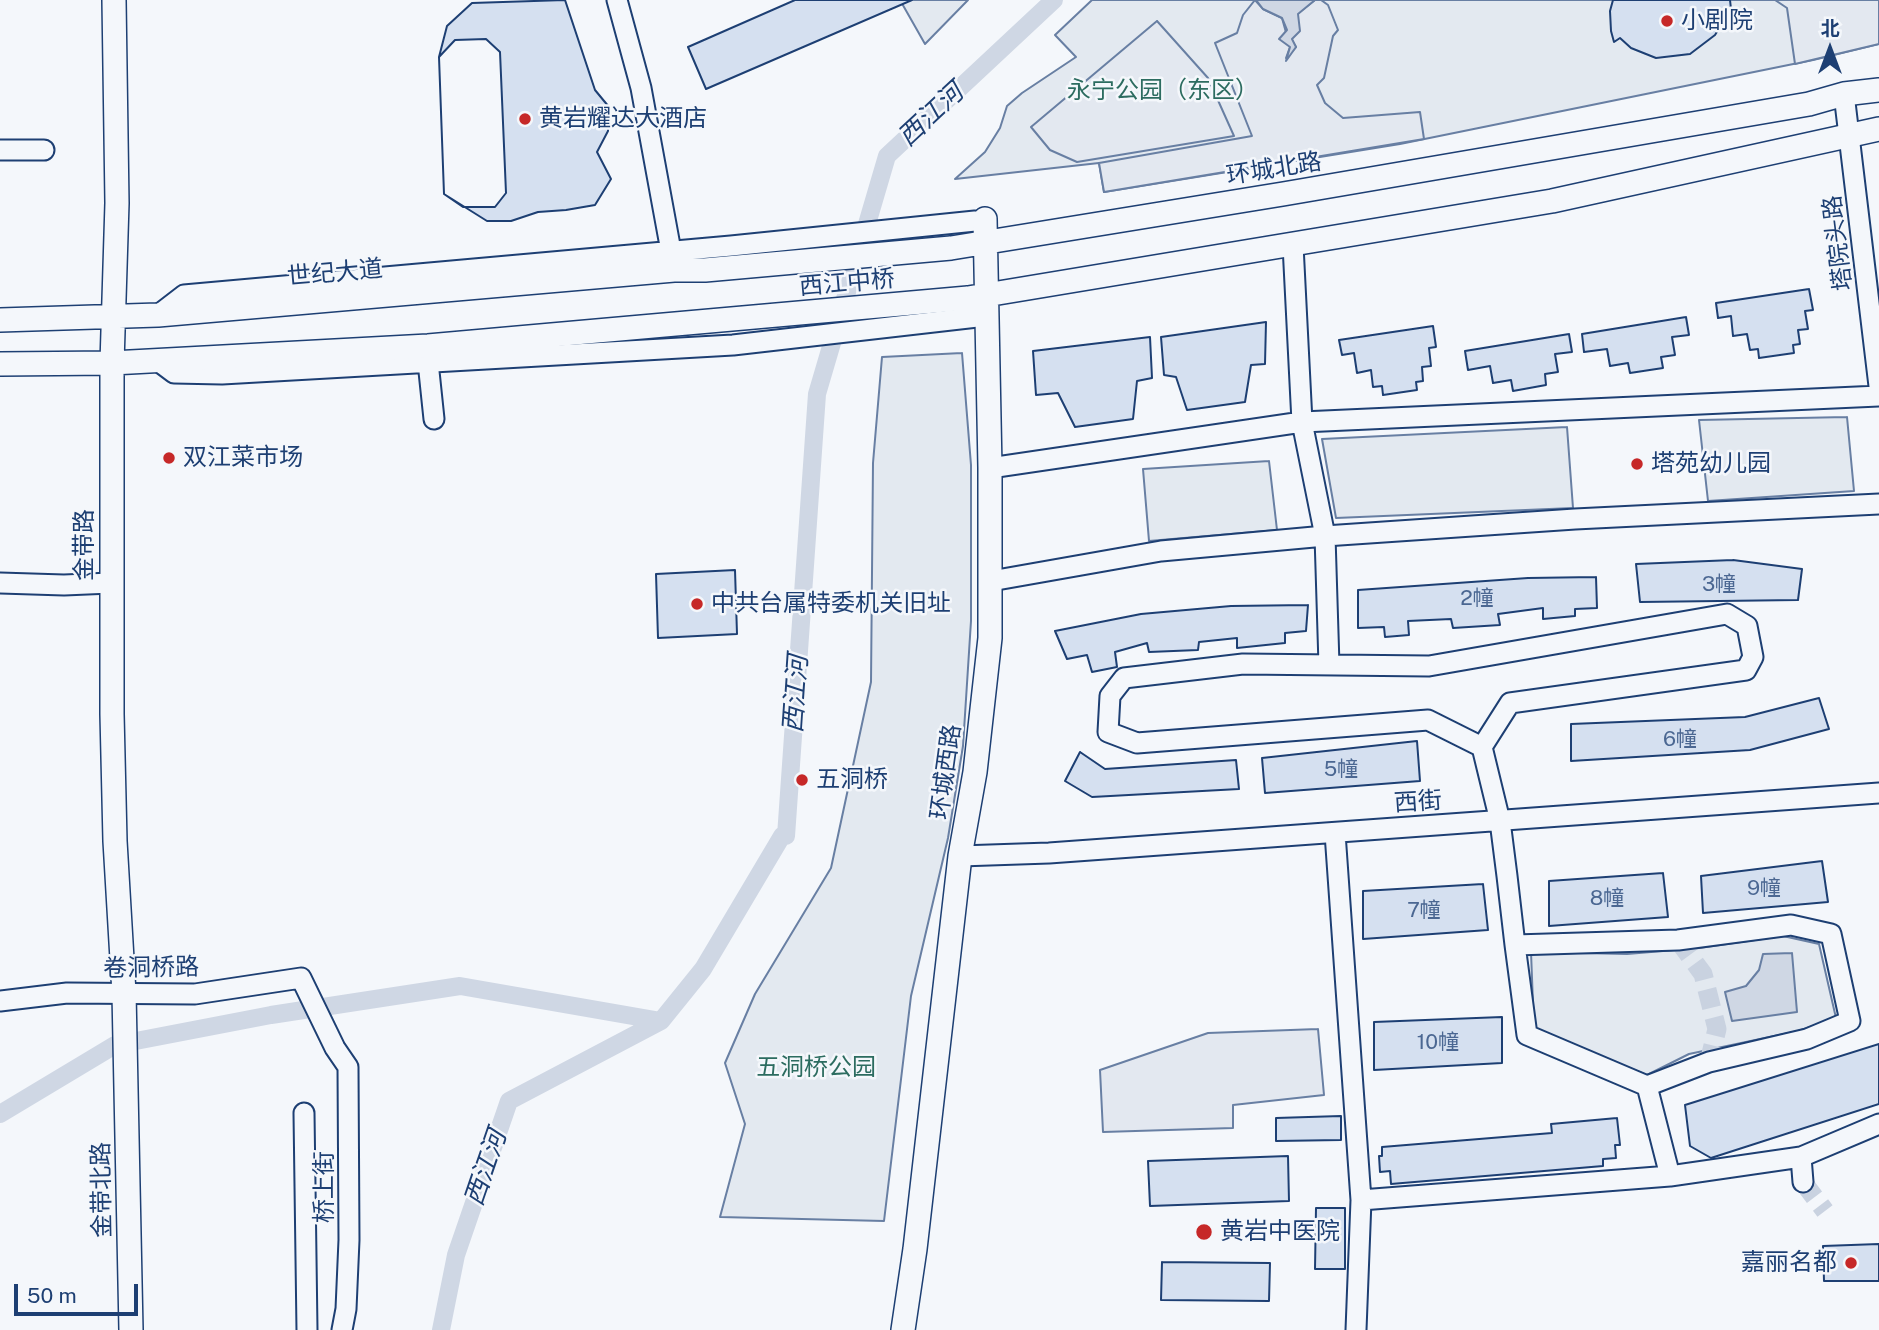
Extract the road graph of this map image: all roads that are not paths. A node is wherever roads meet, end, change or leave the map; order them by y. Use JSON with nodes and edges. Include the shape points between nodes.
{"nodes":[{"id":1,"x":114,"y":0,"type":"edge"},
{"id":2,"x":617,"y":0,"type":"edge"},
{"id":3,"x":1879,"y":90,"type":"edge"},
{"id":4,"x":1844,"y":94,"type":"junction"},
{"id":5,"x":1879,"y":129,"type":"edge"},
{"id":6,"x":1850,"y":136,"type":"junction"},
{"id":7,"x":0,"y":150,"type":"edge"},
{"id":8,"x":44,"y":150,"type":"dead end"},
{"id":9,"x":982,"y":227,"type":"junction"},
{"id":10,"x":1293,"y":245,"type":"junction"},
{"id":11,"x":672,"y":260,"type":"junction"},
{"id":12,"x":1873,"y":284,"type":"edge"},
{"id":13,"x":986,"y":306,"type":"junction"},
{"id":14,"x":114,"y":318,"type":"junction"},
{"id":15,"x":0,"y":320,"type":"edge"},
{"id":16,"x":158,"y":360,"type":"junction"},
{"id":17,"x":428,"y":362,"type":"junction"},
{"id":18,"x":113,"y":363,"type":"junction"},
{"id":19,"x":0,"y":364,"type":"edge"},
{"id":20,"x":1879,"y":386,"type":"edge"},
{"id":21,"x":1879,"y":396,"type":"edge"},
{"id":22,"x":434,"y":419,"type":"dead end"},
{"id":23,"x":1302,"y":422,"type":"junction"},
{"id":24,"x":990,"y":468,"type":"junction"},
{"id":25,"x":1879,"y":504,"type":"edge"},
{"id":26,"x":1325,"y":536,"type":"junction"},
{"id":27,"x":990,"y":582,"type":"junction"},
{"id":28,"x":0,"y":583,"type":"edge"},
{"id":29,"x":111,"y":583,"type":"junction"},
{"id":30,"x":1329,"y":665,"type":"junction"},
{"id":31,"x":1482,"y":747,"type":"junction"},
{"id":32,"x":1879,"y":793,"type":"edge"},
{"id":33,"x":1500,"y":821,"type":"junction"},
{"id":34,"x":1335,"y":833,"type":"junction"},
{"id":35,"x":960,"y":856,"type":"junction"},
{"id":36,"x":1515,"y":944,"type":"junction"},
{"id":37,"x":301,"y":978,"type":"joint"},
{"id":38,"x":124,"y":993,"type":"junction"},
{"id":39,"x":0,"y":1001,"type":"edge"},
{"id":40,"x":1647,"y":1086,"type":"junction"},
{"id":41,"x":126,"y":1091,"type":"joint"},
{"id":42,"x":304,"y":1113,"type":"dead end"},
{"id":43,"x":1879,"y":1124,"type":"edge"},
{"id":44,"x":1801,"y":1157,"type":"junction"},
{"id":45,"x":1670,"y":1177,"type":"junction"},
{"id":46,"x":1803,"y":1182,"type":"tunnel mouth"},
{"id":47,"x":1362,"y":1200,"type":"junction"},
{"id":48,"x":131,"y":1330,"type":"edge"},
{"id":49,"x":307,"y":1330,"type":"edge"},
{"id":50,"x":342,"y":1330,"type":"edge"},
{"id":51,"x":903,"y":1330,"type":"edge"},
{"id":52,"x":1356,"y":1330,"type":"edge"}],
"edges":[{"from":1,"to":14,"type":"main road","name":"金带路"},
{"from":2,"to":11,"type":"street","via":[[641,88]]},
{"from":3,"to":4,"type":"main road","name":"环城北路"},
{"from":4,"to":6,"type":"street","name":"塔院头路"},
{"from":4,"to":9,"type":"main road","name":"环城北路","via":[[1270,196]]},
{"from":5,"to":6,"type":"main road"},
{"from":6,"to":10,"type":"main road","via":[[1552,201]]},
{"from":6,"to":12,"type":"street","name":"塔院头路"},
{"from":7,"to":8,"type":"street"},
{"from":9,"to":11,"type":"street","via":[[731,246]]},
{"from":9,"to":11,"type":"main road","name":"环城北路","via":[[951,248],[705,270]]},
{"from":9,"to":13,"type":"main road","name":"环城西路"},
{"from":10,"to":13,"type":"main road"},
{"from":10,"to":23,"type":"street"},
{"from":11,"to":14,"type":"main road","name":"世纪大道"},
{"from":12,"to":20,"type":"street","name":"塔院头路"},
{"from":13,"to":16,"type":"main road","name":"西江中桥","via":[[953,300],[428,346]]},
{"from":13,"to":17,"type":"street","via":[[940,321],[733,345]]},
{"from":13,"to":24,"type":"main road","name":"环城西路"},
{"from":14,"to":15,"type":"main road","name":"世纪大道"},
{"from":14,"to":18,"type":"main road","name":"金带路"},
{"from":16,"to":17,"type":"street","via":[[174,373],[222,374]]},
{"from":16,"to":18,"type":"main road"},
{"from":17,"to":22,"type":"street"},
{"from":18,"to":19,"type":"main road"},
{"from":18,"to":29,"type":"main road","name":"金带路"},
{"from":21,"to":23,"type":"street"},
{"from":23,"to":24,"type":"street"},
{"from":23,"to":26,"type":"street"},
{"from":24,"to":27,"type":"main road","name":"环城西路"},
{"from":25,"to":26,"type":"street"},
{"from":26,"to":27,"type":"street","via":[[1161,551]]},
{"from":26,"to":30,"type":"street"},
{"from":27,"to":35,"type":"main road","name":"环城西路","via":[[990,638]]},
{"from":28,"to":29,"type":"street"},
{"from":29,"to":38,"type":"main road","name":"金带路","via":[[115,841]]},
{"from":30,"to":31,"type":"street","via":[[1243,664],[1124,678],[1110,696],[1108,732],[1137,743],[1428,720]]},
{"from":30,"to":31,"type":"street","via":[[1429,666],[1727,614],[1747,626],[1753,657],[1746,670],[1510,703]]},
{"from":31,"to":33,"type":"street"},
{"from":32,"to":33,"type":"street","name":"西街"},
{"from":33,"to":34,"type":"street","name":"西街"},
{"from":33,"to":36,"type":"street"},
{"from":34,"to":35,"type":"street","name":"西街"},
{"from":34,"to":47,"type":"street"},
{"from":35,"to":51,"type":"main road","name":"环城西路"},
{"from":36,"to":40,"type":"street","via":[[1527,1035]]},
{"from":36,"to":40,"type":"street","via":[[1678,940],[1791,925],[1832,933],[1850,1021],[1807,1039],[1709,1062]]},
{"from":37,"to":38,"type":"street","name":"卷洞桥路","via":[[195,994]]},
{"from":37,"to":50,"type":"street","name":"桥上街","via":[[348,1067],[349,1241]]},
{"from":38,"to":39,"type":"street","name":"卷洞桥路","via":[[67,993]]},
{"from":38,"to":41,"type":"main road","name":"金带路"},
{"from":40,"to":45,"type":"street"},
{"from":41,"to":48,"type":"main road","name":"金带北路"},
{"from":42,"to":49,"type":"street"},
{"from":43,"to":44,"type":"street"},
{"from":44,"to":45,"type":"street"},
{"from":44,"to":46,"type":"street"},
{"from":45,"to":47,"type":"street"},
{"from":47,"to":52,"type":"street"}]}
